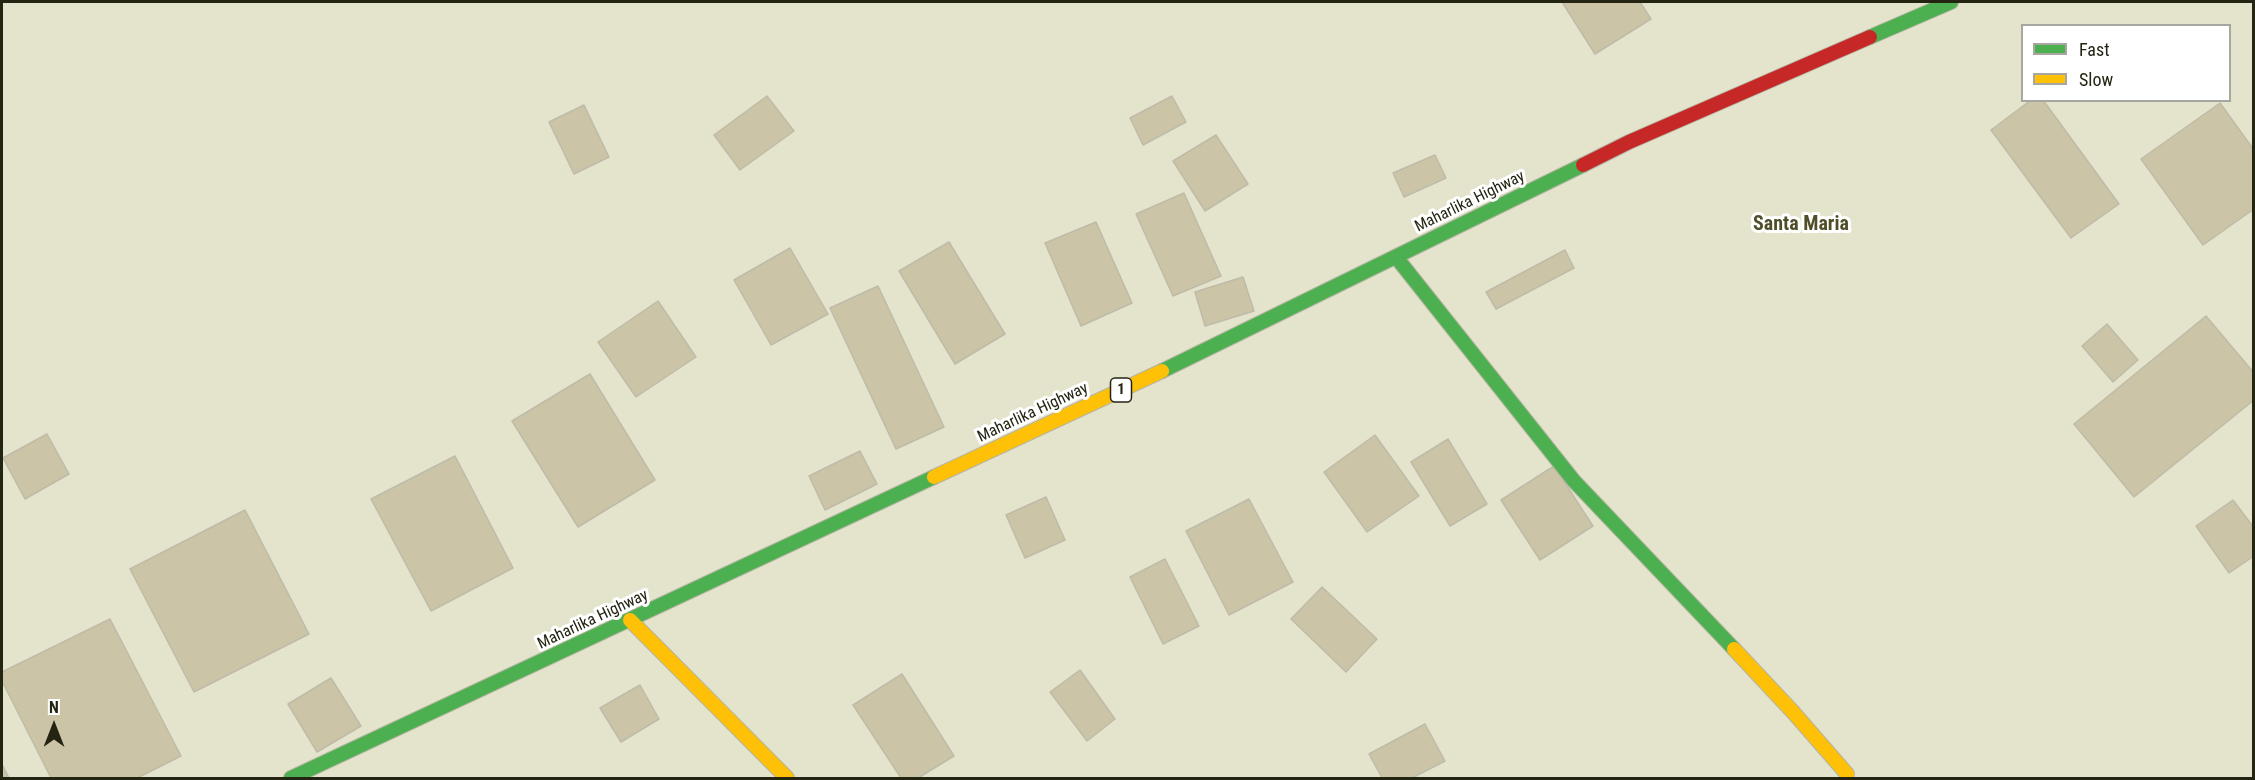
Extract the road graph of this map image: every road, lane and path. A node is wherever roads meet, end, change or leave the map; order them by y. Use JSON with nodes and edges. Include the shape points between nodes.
{"nodes":[{"id":1,"x":1951,"y":2,"type":"edge"},
{"id":2,"x":1396,"y":258,"type":"junction"},
{"id":3,"x":630,"y":620,"type":"junction"},
{"id":4,"x":1847,"y":774,"type":"dead end"},
{"id":5,"x":291,"y":778,"type":"edge"},
{"id":6,"x":787,"y":778,"type":"edge"}],
"edges":[{"from":1,"to":2,"type":"main road","name":"Maharlika Highway","number":"1","via":[[1629,142]]},
{"from":2,"to":3,"type":"main road","name":"Maharlika Highway","number":"1"},
{"from":2,"to":4,"type":"main road","via":[[1574,481],[1794,712]]},
{"from":3,"to":5,"type":"main road","name":"Maharlika Highway","number":"1"},
{"from":3,"to":6,"type":"main road"}]}
